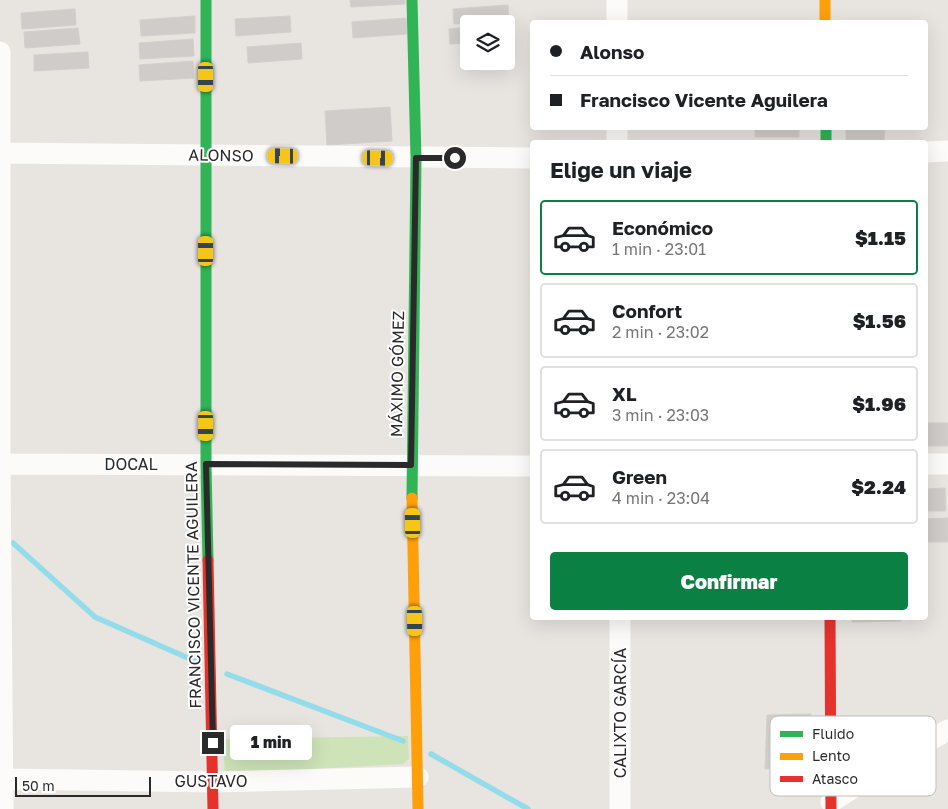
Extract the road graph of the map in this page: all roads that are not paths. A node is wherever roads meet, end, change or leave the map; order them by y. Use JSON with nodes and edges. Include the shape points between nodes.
{"nodes":[{"id":1,"x":206,"y":0,"type":"edge"},
{"id":2,"x":412,"y":0,"type":"edge"},
{"id":3,"x":617,"y":0,"type":"edge"},
{"id":4,"x":825,"y":0,"type":"edge"},
{"id":5,"x":617,"y":20,"type":"edge"},
{"id":6,"x":825,"y":20,"type":"edge"},
{"id":7,"x":0,"y":52,"type":"edge"},
{"id":8,"x":948,"y":151,"type":"edge"},
{"id":9,"x":928,"y":152,"type":"edge"},
{"id":10,"x":0,"y":153,"type":"edge"},
{"id":11,"x":207,"y":155,"type":"junction"},
{"id":12,"x":416,"y":158,"type":"junction"},
{"id":13,"x":530,"y":158,"type":"edge"},
{"id":14,"x":0,"y":464,"type":"edge"},
{"id":15,"x":206,"y":464,"type":"junction"},
{"id":16,"x":928,"y":464,"type":"edge"},
{"id":17,"x":948,"y":464,"type":"edge"},
{"id":18,"x":411,"y":465,"type":"junction"},
{"id":19,"x":530,"y":466,"type":"edge"},
{"id":20,"x":620,"y":620,"type":"edge"},
{"id":21,"x":830,"y":620,"type":"edge"},
{"id":22,"x":831,"y":716,"type":"edge"},
{"id":23,"x":948,"y":730,"type":"edge"},
{"id":24,"x":936,"y":737,"type":"edge"},
{"id":25,"x":418,"y":778,"type":"junction"},
{"id":26,"x":4,"y":779,"type":"junction"},
{"id":27,"x":214,"y":782,"type":"junction"},
{"id":28,"x":846,"y":796,"type":"edge"},
{"id":29,"x":831,"y":806,"type":"edge"},
{"id":30,"x":3,"y":809,"type":"edge"},
{"id":31,"x":213,"y":809,"type":"edge"},
{"id":32,"x":418,"y":809,"type":"edge"},
{"id":33,"x":620,"y":809,"type":"edge"}],
"edges":[{"from":1,"to":11,"type":"street","name":"FRANCISCO VICENTE AGUILERA"},
{"from":2,"to":12,"type":"street","name":"MÁXIMO GÓMEZ"},
{"from":3,"to":5,"type":"street"},
{"from":4,"to":6,"type":"street"},
{"from":7,"to":10,"type":"street"},
{"from":8,"to":9,"type":"street"},
{"from":10,"to":11,"type":"street","name":"ALONSO"},
{"from":10,"to":14,"type":"street"},
{"from":11,"to":12,"type":"street","name":"ALONSO"},
{"from":11,"to":15,"type":"street","name":"FRANCISCO VICENTE AGUILERA"},
{"from":12,"to":13,"type":"street","name":"ALONSO"},
{"from":12,"to":18,"type":"street","name":"MÁXIMO GÓMEZ"},
{"from":14,"to":15,"type":"street","name":"DOCAL"},
{"from":14,"to":26,"type":"street"},
{"from":15,"to":18,"type":"street","name":"DOCAL"},
{"from":15,"to":27,"type":"street","name":"FRANCISCO VICENTE AGUILERA"},
{"from":16,"to":17,"type":"street"},
{"from":18,"to":19,"type":"street","name":"DOCAL"},
{"from":18,"to":25,"type":"street","name":"MÁXIMO GÓMEZ"},
{"from":20,"to":33,"type":"street","name":"CALIXTO GARCÍA"},
{"from":21,"to":22,"type":"street"},
{"from":23,"to":24,"type":"street"},
{"from":25,"to":27,"type":"street","name":"GUSTAVO"},
{"from":25,"to":32,"type":"street","name":"MÁXIMO GÓMEZ"},
{"from":26,"to":27,"type":"street","name":"GUSTAVO"},
{"from":26,"to":30,"type":"street"},
{"from":27,"to":31,"type":"street","name":"FRANCISCO VICENTE AGUILERA"},
{"from":28,"to":29,"type":"street"}]}
